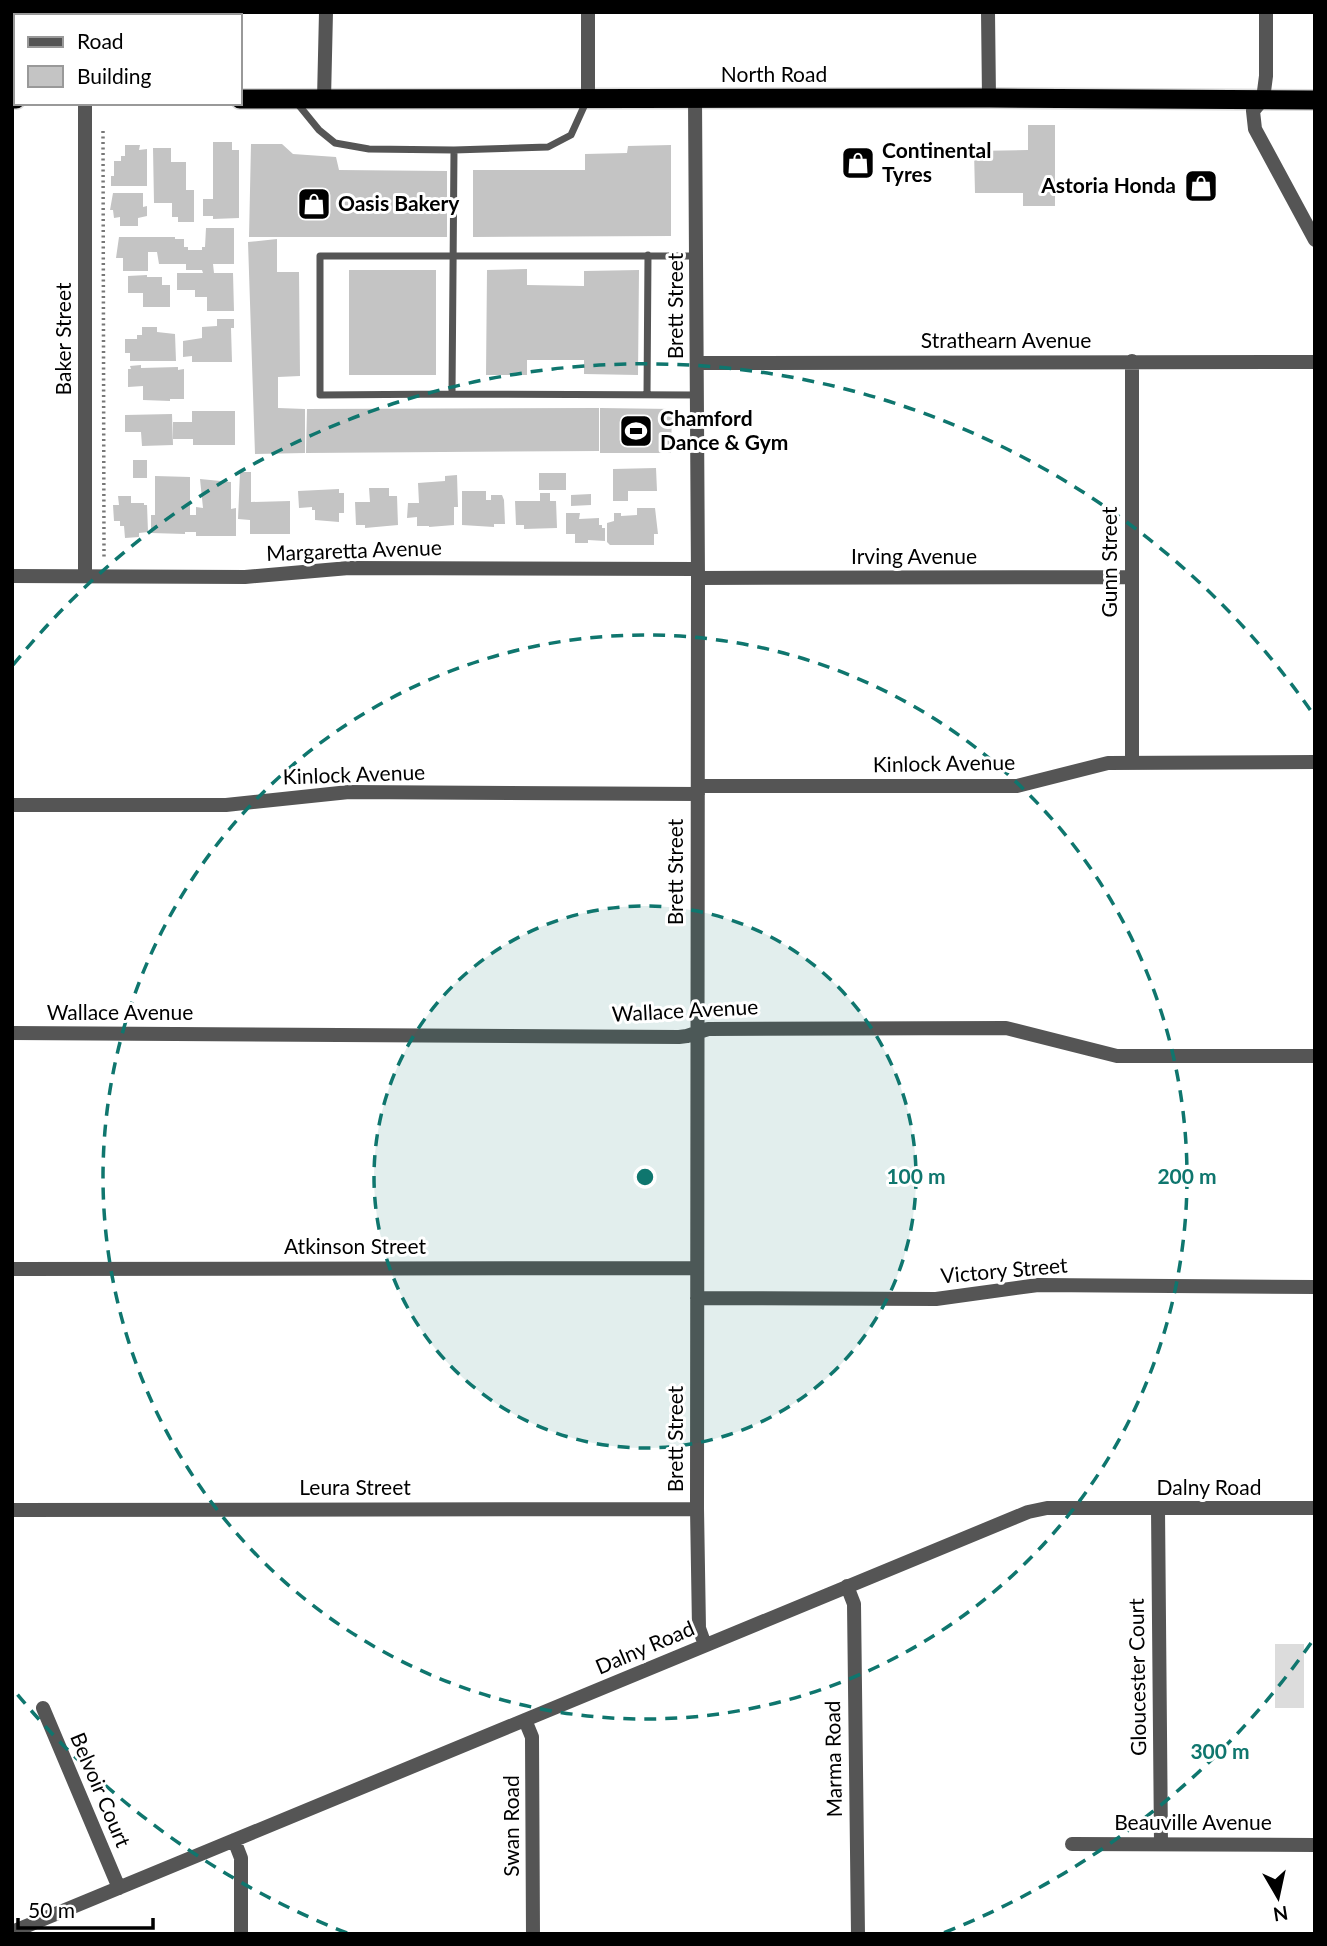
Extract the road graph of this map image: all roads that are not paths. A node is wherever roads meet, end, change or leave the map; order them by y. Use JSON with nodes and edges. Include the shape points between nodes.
{"nodes":[{"id":1,"x":326,"y":12,"type":"edge"},
{"id":2,"x":589,"y":12,"type":"edge"},
{"id":3,"x":988,"y":12,"type":"edge"},
{"id":4,"x":1266,"y":12,"type":"edge"},
{"id":5,"x":588,"y":98,"type":"junction"},
{"id":6,"x":695,"y":98,"type":"junction"},
{"id":7,"x":989,"y":98,"type":"junction"},
{"id":8,"x":242,"y":99,"type":"edge"},
{"id":9,"x":293,"y":99,"type":"junction"},
{"id":10,"x":324,"y":99,"type":"junction"},
{"id":11,"x":1262,"y":99,"type":"junction"},
{"id":12,"x":1312,"y":99,"type":"edge"},
{"id":13,"x":85,"y":105,"type":"edge"},
{"id":14,"x":454,"y":150,"type":"junction"},
{"id":15,"x":1315,"y":240,"type":"edge"},
{"id":16,"x":452,"y":254,"type":"junction"},
{"id":17,"x":648,"y":255,"type":"junction"},
{"id":18,"x":696,"y":256,"type":"junction"},
{"id":19,"x":1132,"y":361,"type":"junction"},
{"id":20,"x":1315,"y":362,"type":"edge"},
{"id":21,"x":697,"y":363,"type":"junction"},
{"id":22,"x":452,"y":394,"type":"junction"},
{"id":23,"x":647,"y":395,"type":"junction"},
{"id":24,"x":697,"y":395,"type":"junction"},
{"id":25,"x":698,"y":573,"type":"junction"},
{"id":26,"x":85,"y":575,"type":"junction"},
{"id":27,"x":12,"y":576,"type":"edge"},
{"id":28,"x":1131,"y":577,"type":"junction"},
{"id":29,"x":1132,"y":762,"type":"junction"},
{"id":30,"x":1315,"y":762,"type":"edge"},
{"id":31,"x":698,"y":790,"type":"junction"},
{"id":32,"x":12,"y":805,"type":"edge"},
{"id":33,"x":12,"y":1033,"type":"edge"},
{"id":34,"x":696,"y":1033,"type":"junction"},
{"id":35,"x":1315,"y":1056,"type":"edge"},
{"id":36,"x":697,"y":1268,"type":"junction"},
{"id":37,"x":12,"y":1269,"type":"edge"},
{"id":38,"x":1315,"y":1287,"type":"edge"},
{"id":39,"x":697,"y":1298,"type":"junction"},
{"id":40,"x":1315,"y":1508,"type":"edge"},
{"id":41,"x":697,"y":1509,"type":"junction"},
{"id":42,"x":1158,"y":1509,"type":"junction"},
{"id":43,"x":12,"y":1510,"type":"edge"},
{"id":44,"x":847,"y":1586,"type":"junction"},
{"id":45,"x":705,"y":1645,"type":"junction"},
{"id":46,"x":44,"y":1708,"type":"dead end"},
{"id":47,"x":525,"y":1720,"type":"junction"},
{"id":48,"x":234,"y":1840,"type":"junction"},
{"id":49,"x":1072,"y":1844,"type":"dead end"},
{"id":50,"x":1161,"y":1844,"type":"junction"},
{"id":51,"x":1315,"y":1845,"type":"edge"},
{"id":52,"x":119,"y":1888,"type":"junction"},
{"id":53,"x":12,"y":1932,"type":"edge"},
{"id":54,"x":241,"y":1934,"type":"edge"},
{"id":55,"x":533,"y":1934,"type":"edge"},
{"id":56,"x":858,"y":1934,"type":"edge"}],
"edges":[{"from":1,"to":10,"type":"street"},
{"from":2,"to":5,"type":"street"},
{"from":3,"to":7,"type":"street"},
{"from":4,"to":11,"type":"street"},
{"from":5,"to":6,"type":"highway","name":"North Road"},
{"from":5,"to":10,"type":"highway","name":"North Road"},
{"from":5,"to":14,"type":"lane","via":[[571,135],[548,147]]},
{"from":6,"to":7,"type":"highway","name":"North Road"},
{"from":6,"to":18,"type":"street","name":"Brett Street"},
{"from":7,"to":11,"type":"highway","name":"North Road"},
{"from":8,"to":9,"type":"highway","name":"North Road"},
{"from":9,"to":10,"type":"highway","name":"North Road"},
{"from":9,"to":14,"type":"lane","via":[[335,143],[369,149]]},
{"from":11,"to":12,"type":"highway","name":"North Road"},
{"from":11,"to":15,"type":"street","via":[[1253,111],[1255,129]]},
{"from":13,"to":26,"type":"street","name":"Baker Street"},
{"from":14,"to":16,"type":"lane"},
{"from":16,"to":17,"type":"lane"},
{"from":16,"to":22,"type":"lane"},
{"from":16,"to":22,"type":"lane","via":[[320,256],[320,395]]},
{"from":17,"to":18,"type":"lane"},
{"from":17,"to":23,"type":"lane"},
{"from":18,"to":21,"type":"street","name":"Brett Street"},
{"from":19,"to":20,"type":"street","name":"Strathearn Avenue"},
{"from":19,"to":21,"type":"street","name":"Strathearn Avenue"},
{"from":19,"to":28,"type":"street","name":"Gunn Street"},
{"from":21,"to":24,"type":"street","name":"Brett Street"},
{"from":22,"to":23,"type":"lane"},
{"from":23,"to":24,"type":"lane"},
{"from":24,"to":25,"type":"street","name":"Brett Street"},
{"from":25,"to":26,"type":"street","name":"Margaretta Avenue","via":[[349,568],[245,577]]},
{"from":25,"to":28,"type":"street","name":"Irving Avenue"},
{"from":25,"to":31,"type":"street","name":"Brett Street"},
{"from":26,"to":27,"type":"street","name":"Margaretta Avenue"},
{"from":28,"to":29,"type":"street","name":"Gunn Street"},
{"from":29,"to":30,"type":"street","name":"Kinlock Avenue"},
{"from":29,"to":31,"type":"street","name":"Kinlock Avenue","via":[[1108,763],[1017,786]]},
{"from":31,"to":32,"type":"street","name":"Kinlock Avenue","via":[[349,792],[226,805]]},
{"from":31,"to":34,"type":"street","name":"Brett Street"},
{"from":33,"to":34,"type":"street","name":"Wallace Avenue","via":[[687,1037]]},
{"from":34,"to":35,"type":"street","name":"Wallace Avenue","via":[[708,1028],[1006,1028],[1117,1056]]},
{"from":34,"to":36,"type":"street","name":"Brett Street"},
{"from":36,"to":37,"type":"street","name":"Atkinson Street"},
{"from":36,"to":39,"type":"street","name":"Brett Street"},
{"from":38,"to":39,"type":"street","name":"Victory Street","via":[[1038,1285],[936,1299]]},
{"from":39,"to":41,"type":"street","name":"Brett Street"},
{"from":40,"to":42,"type":"street","name":"Dalny Road"},
{"from":41,"to":43,"type":"street","name":"Leura Street"},
{"from":41,"to":45,"type":"street","name":"Brett Street","via":[[699,1628]]},
{"from":42,"to":44,"type":"street","name":"Dalny Road","via":[[1036,1509]]},
{"from":42,"to":50,"type":"street","name":"Gloucester Court"},
{"from":44,"to":45,"type":"street","name":"Dalny Road"},
{"from":44,"to":56,"type":"street","name":"Marma Road","via":[[854,1604]]},
{"from":45,"to":47,"type":"street","name":"Dalny Road"},
{"from":46,"to":52,"type":"street","name":"Belvoir Court"},
{"from":47,"to":48,"type":"street","name":"Dalny Road"},
{"from":47,"to":55,"type":"street","name":"Swan Road","via":[[533,1737]]},
{"from":48,"to":52,"type":"street","name":"Dalny Road"},
{"from":48,"to":54,"type":"street","via":[[241,1858]]},
{"from":49,"to":50,"type":"street","name":"Beauville Avenue"},
{"from":50,"to":51,"type":"street","name":"Beauville Avenue"},
{"from":52,"to":53,"type":"street","name":"Dalny Road"}]}
